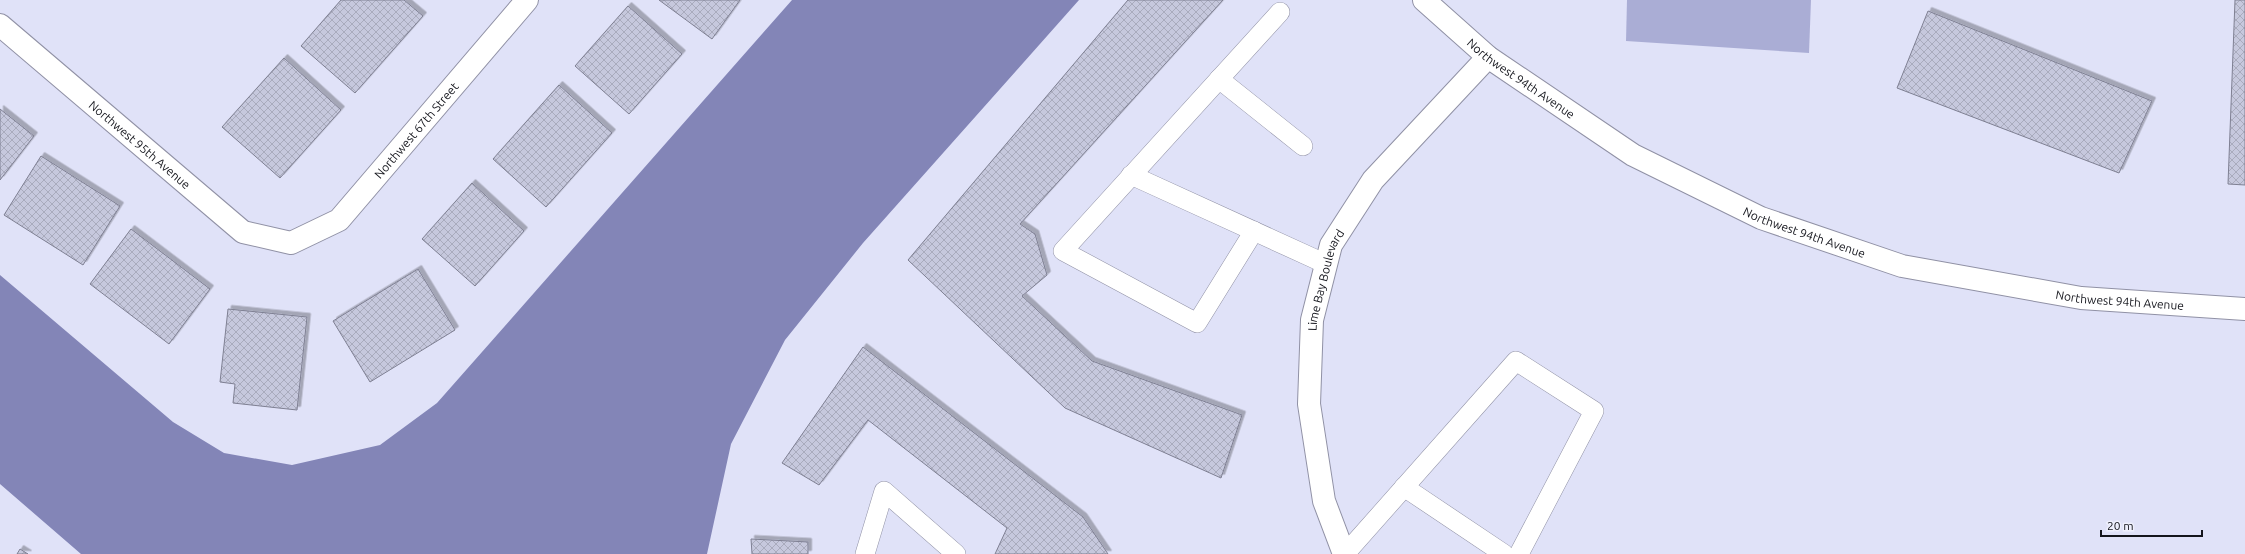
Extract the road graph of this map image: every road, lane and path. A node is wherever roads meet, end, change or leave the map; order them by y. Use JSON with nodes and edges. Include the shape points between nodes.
{"nodes":[{"id":1,"x":527,"y":0,"type":"edge"},
{"id":2,"x":1424,"y":0,"type":"edge"},
{"id":3,"x":1280,"y":12,"type":"dead end"},
{"id":4,"x":0,"y":25,"type":"edge"},
{"id":5,"x":1488,"y":57,"type":"junction"},
{"id":6,"x":1219,"y":79,"type":"junction"},
{"id":7,"x":1303,"y":146,"type":"dead end"},
{"id":8,"x":1131,"y":175,"type":"junction"},
{"id":9,"x":1254,"y":231,"type":"junction"},
{"id":10,"x":291,"y":243,"type":"joint"},
{"id":11,"x":1326,"y":264,"type":"junction"},
{"id":12,"x":2245,"y":309,"type":"edge"},
{"id":13,"x":1404,"y":487,"type":"junction"},
{"id":14,"x":865,"y":554,"type":"edge"},
{"id":15,"x":956,"y":554,"type":"edge"},
{"id":16,"x":1345,"y":554,"type":"edge"},
{"id":17,"x":1504,"y":554,"type":"edge"},
{"id":18,"x":1519,"y":554,"type":"edge"}],
"edges":[{"from":1,"to":10,"type":"street","name":"Northwest 67th Street","via":[[339,220]]},
{"from":2,"to":5,"type":"street","name":"Northwest 94th Avenue"},
{"from":3,"to":6,"type":"lane"},
{"from":4,"to":10,"type":"street","name":"Northwest 95th Avenue","via":[[243,232]]},
{"from":5,"to":11,"type":"street","name":"Lime Bay Boulevard","via":[[1373,180],[1331,245]]},
{"from":5,"to":12,"type":"street","name":"Northwest 94th Avenue","via":[[1640,158],[1761,218],[1902,266],[2081,298]]},
{"from":6,"to":7,"type":"lane"},
{"from":6,"to":8,"type":"lane"},
{"from":8,"to":9,"type":"lane"},
{"from":8,"to":9,"type":"lane","via":[[1063,251],[1197,323]]},
{"from":9,"to":11,"type":"lane"},
{"from":11,"to":16,"type":"street","name":"Lime Bay Boulevard","via":[[1312,320],[1309,404],[1324,501]]},
{"from":13,"to":16,"type":"lane"},
{"from":13,"to":17,"type":"lane"},
{"from":13,"to":18,"type":"lane","via":[[1516,361],[1594,412]]},
{"from":14,"to":15,"type":"lane","via":[[884,491]]}]}
